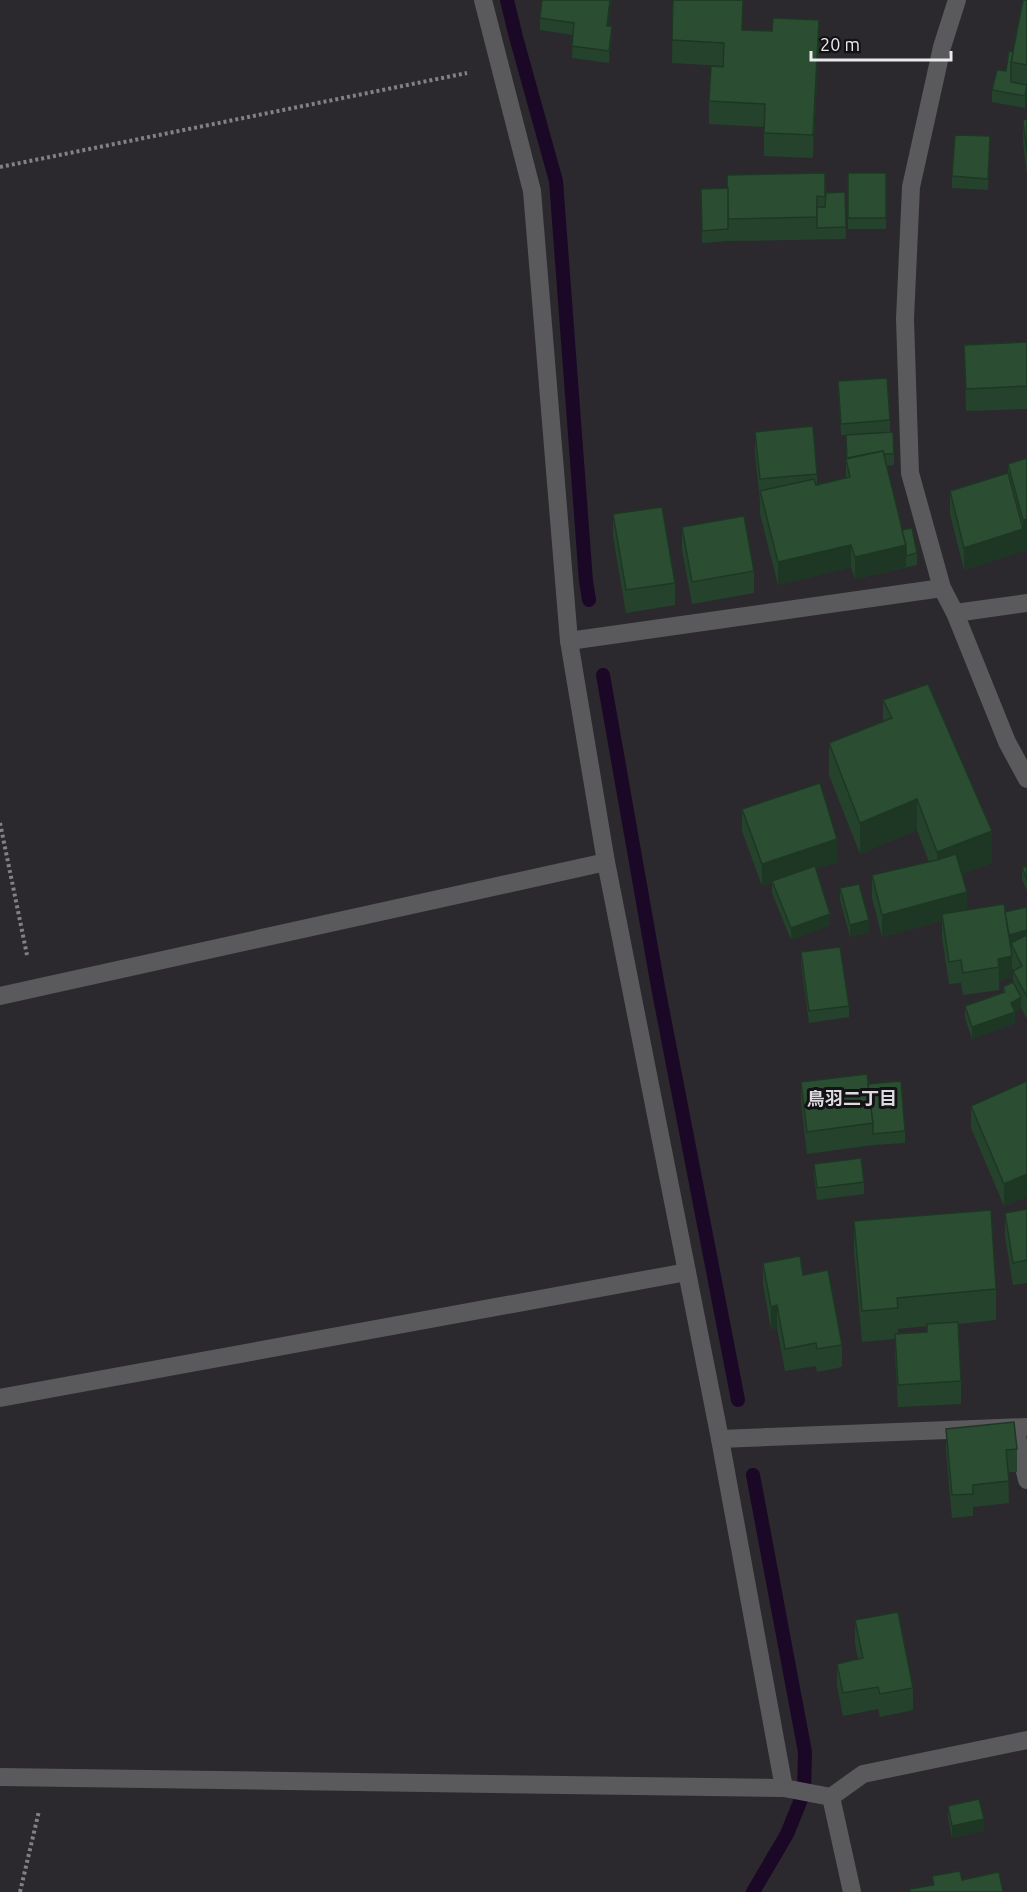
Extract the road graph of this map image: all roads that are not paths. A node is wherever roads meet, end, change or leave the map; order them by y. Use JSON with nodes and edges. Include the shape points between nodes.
{"nodes":[{"id":1,"x":483,"y":0,"type":"edge"},
{"id":2,"x":957,"y":0,"type":"edge"},
{"id":3,"x":942,"y":588,"type":"junction"},
{"id":4,"x":1027,"y":603,"type":"edge"},
{"id":5,"x":956,"y":613,"type":"junction"},
{"id":6,"x":568,"y":641,"type":"junction"},
{"id":7,"x":1027,"y":779,"type":"edge"},
{"id":8,"x":606,"y":862,"type":"junction"},
{"id":9,"x":0,"y":996,"type":"edge"},
{"id":10,"x":687,"y":1272,"type":"junction"},
{"id":11,"x":0,"y":1398,"type":"edge"},
{"id":12,"x":1021,"y":1427,"type":"edge"},
{"id":13,"x":720,"y":1439,"type":"junction"},
{"id":14,"x":1027,"y":1480,"type":"edge"},
{"id":15,"x":1027,"y":1740,"type":"edge"},
{"id":16,"x":0,"y":1778,"type":"edge"},
{"id":17,"x":784,"y":1788,"type":"junction"},
{"id":18,"x":831,"y":1797,"type":"junction"},
{"id":19,"x":852,"y":1892,"type":"edge"}],
"edges":[{"from":1,"to":6,"type":"street","via":[[532,191]]},
{"from":2,"to":3,"type":"street","via":[[942,47],[911,188],[905,319],[910,472]]},
{"from":3,"to":5,"type":"street"},
{"from":3,"to":6,"type":"street"},
{"from":4,"to":5,"type":"street"},
{"from":5,"to":7,"type":"street","via":[[1007,742]]},
{"from":6,"to":8,"type":"street"},
{"from":8,"to":9,"type":"street"},
{"from":8,"to":10,"type":"street"},
{"from":10,"to":11,"type":"street"},
{"from":10,"to":13,"type":"street"},
{"from":12,"to":13,"type":"street"},
{"from":12,"to":14,"type":"street"},
{"from":13,"to":17,"type":"street"},
{"from":15,"to":18,"type":"street","via":[[863,1774]]},
{"from":16,"to":17,"type":"street"},
{"from":17,"to":18,"type":"street"},
{"from":18,"to":19,"type":"street"}]}
